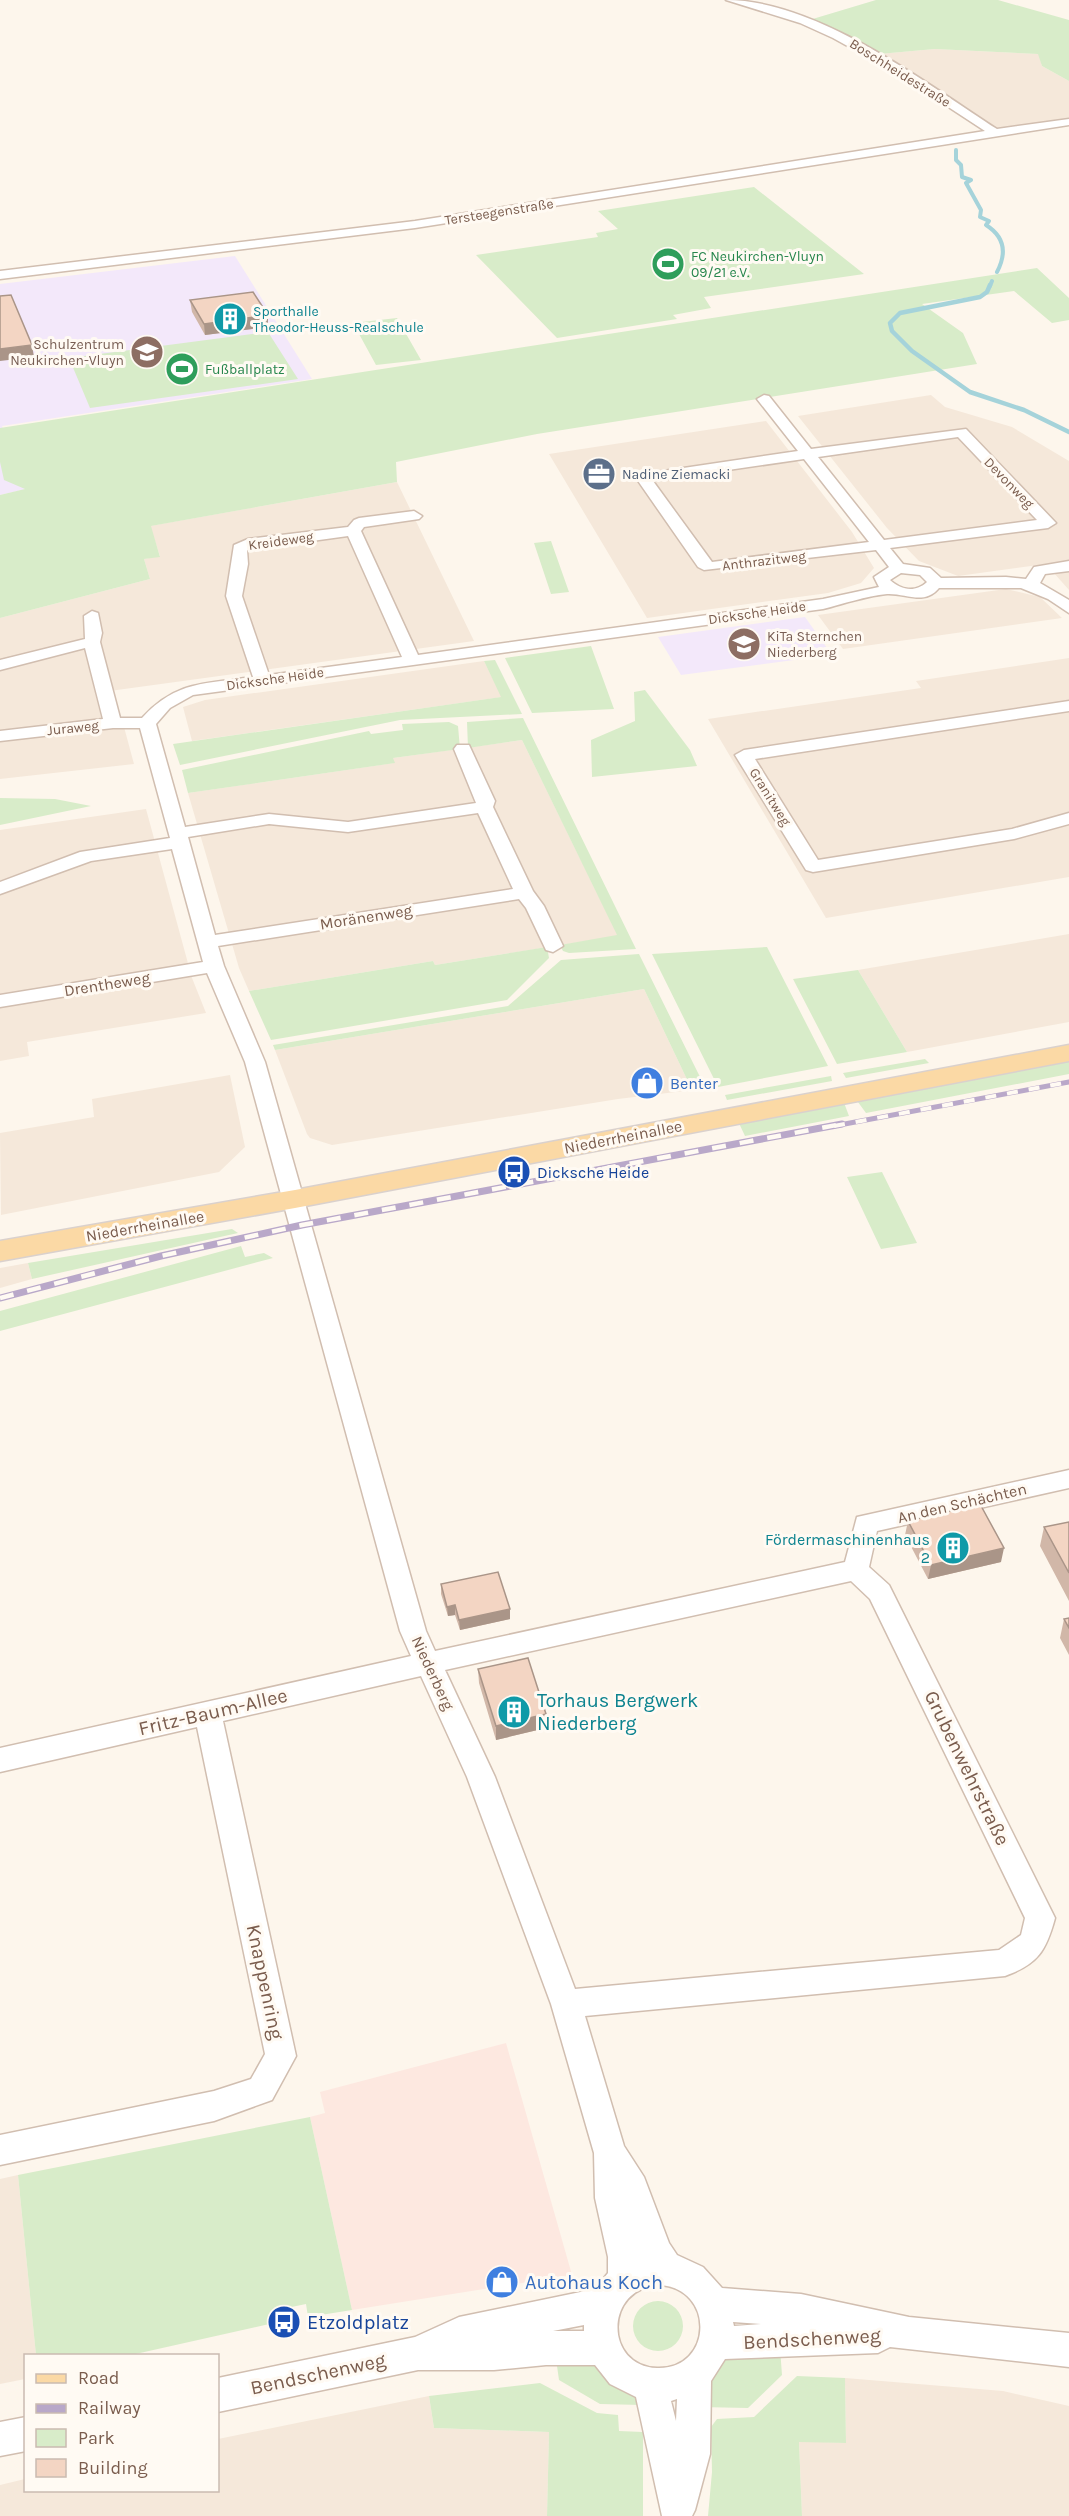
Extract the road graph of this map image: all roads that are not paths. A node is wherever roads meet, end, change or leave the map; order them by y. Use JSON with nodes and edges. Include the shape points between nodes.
{"nodes":[{"id":1,"x":731,"y":0,"type":"edge"},
{"id":2,"x":1069,"y":123,"type":"edge"},
{"id":3,"x":996,"y":132,"type":"junction"},
{"id":4,"x":0,"y":275,"type":"edge"},
{"id":5,"x":764,"y":399,"type":"dead end"},
{"id":6,"x":807,"y":453,"type":"junction"},
{"id":7,"x":414,"y":516,"type":"dead end"},
{"id":8,"x":353,"y":531,"type":"junction"},
{"id":9,"x":880,"y":546,"type":"junction"},
{"id":10,"x":1069,"y":566,"type":"edge"},
{"id":11,"x":898,"y":568,"type":"junction"},
{"id":12,"x":935,"y":583,"type":"junction"},
{"id":13,"x":1032,"y":583,"type":"junction"},
{"id":14,"x":890,"y":589,"type":"junction"},
{"id":15,"x":1069,"y":608,"type":"edge"},
{"id":16,"x":92,"y":616,"type":"dead end"},
{"id":17,"x":92,"y":642,"type":"junction"},
{"id":18,"x":412,"y":660,"type":"junction"},
{"id":19,"x":0,"y":665,"type":"edge"},
{"id":20,"x":263,"y":681,"type":"junction"},
{"id":21,"x":1069,"y":706,"type":"edge"},
{"id":22,"x":113,"y":723,"type":"junction"},
{"id":23,"x":147,"y":723,"type":"junction"},
{"id":24,"x":0,"y":736,"type":"edge"},
{"id":25,"x":463,"y":749,"type":"dead end"},
{"id":26,"x":484,"y":807,"type":"junction"},
{"id":27,"x":1069,"y":818,"type":"edge"},
{"id":28,"x":179,"y":837,"type":"junction"},
{"id":29,"x":0,"y":888,"type":"edge"},
{"id":30,"x":524,"y":893,"type":"junction"},
{"id":31,"x":208,"y":942,"type":"junction"},
{"id":32,"x":553,"y":946,"type":"dead end"},
{"id":33,"x":214,"y":966,"type":"junction"},
{"id":34,"x":0,"y":1001,"type":"edge"},
{"id":35,"x":1069,"y":1041,"type":"edge"},
{"id":36,"x":1069,"y":1053,"type":"edge"},
{"id":37,"x":292,"y":1190,"type":"junction"},
{"id":38,"x":0,"y":1238,"type":"edge"},
{"id":39,"x":0,"y":1251,"type":"edge"},
{"id":40,"x":1069,"y":1479,"type":"edge"},
{"id":41,"x":856,"y":1570,"type":"junction"},
{"id":42,"x":426,"y":1664,"type":"junction"},
{"id":43,"x":208,"y":1713,"type":"junction"},
{"id":44,"x":0,"y":1760,"type":"edge"},
{"id":45,"x":566,"y":2004,"type":"junction"},
{"id":46,"x":0,"y":2150,"type":"edge"},
{"id":47,"x":610,"y":2153,"type":"junction"},
{"id":48,"x":667,"y":2270,"type":"junction"},
{"id":49,"x":614,"y":2291,"type":"junction"},
{"id":50,"x":711,"y":2304,"type":"junction"},
{"id":51,"x":909,"y":2334,"type":"junction"},
{"id":52,"x":715,"y":2343,"type":"junction"},
{"id":53,"x":605,"y":2348,"type":"junction"},
{"id":54,"x":1069,"y":2350,"type":"edge"},
{"id":55,"x":418,"y":2353,"type":"junction"},
{"id":56,"x":694,"y":2376,"type":"junction"},
{"id":57,"x":649,"y":2385,"type":"junction"},
{"id":58,"x":219,"y":2395,"type":"edge"},
{"id":59,"x":24,"y":2434,"type":"edge"},
{"id":60,"x":0,"y":2439,"type":"edge"},
{"id":61,"x":677,"y":2513,"type":"edge"}],
"edges":[{"from":1,"to":3,"type":"street","name":"Boschheidestraße","via":[[776,11],[850,41]]},
{"from":2,"to":3,"type":"street","name":"Tersteegenstraße"},
{"from":3,"to":4,"type":"street","name":"Tersteegenstraße","via":[[473,216]]},
{"from":5,"to":6,"type":"street"},
{"from":6,"to":9,"type":"street"},
{"from":6,"to":9,"type":"street","name":"Anthrazitweg","via":[[643,478],[710,567]]},
{"from":6,"to":9,"type":"street","name":"Devonweg","via":[[961,432],[1053,523]]},
{"from":7,"to":8,"type":"street","name":"Kreideweg","via":[[359,523]]},
{"from":8,"to":18,"type":"street"},
{"from":8,"to":20,"type":"street","name":"Kreideweg","via":[[239,548],[234,596]]},
{"from":9,"to":11,"type":"street"},
{"from":10,"to":13,"type":"street","via":[[1040,570]]},
{"from":11,"to":12,"type":"street","via":[[924,571]]},
{"from":11,"to":14,"type":"street","via":[[882,577]]},
{"from":12,"to":13,"type":"street"},
{"from":12,"to":14,"type":"street","name":"Dicksche Heide","via":[[914,594]]},
{"from":13,"to":15,"type":"street","via":[[1052,592]]},
{"from":14,"to":18,"type":"street","name":"Dicksche Heide","via":[[824,604]]},
{"from":16,"to":17,"type":"street"},
{"from":17,"to":19,"type":"street"},
{"from":17,"to":22,"type":"street"},
{"from":18,"to":20,"type":"street","name":"Dicksche Heide"},
{"from":20,"to":23,"type":"street","name":"Dicksche Heide","via":[[189,692],[164,704]]},
{"from":21,"to":27,"type":"street","name":"Granitweg","via":[[744,755],[813,866],[1014,834]]},
{"from":22,"to":23,"type":"street","name":"Juraweg"},
{"from":22,"to":24,"type":"street","name":"Juraweg"},
{"from":23,"to":28,"type":"street"},
{"from":25,"to":26,"type":"street","via":[[486,801]]},
{"from":26,"to":28,"type":"street","via":[[348,827],[269,819]]},
{"from":26,"to":30,"type":"street"},
{"from":28,"to":29,"type":"street","via":[[87,856]]},
{"from":28,"to":31,"type":"street"},
{"from":30,"to":31,"type":"street","name":"Moränenweg"},
{"from":30,"to":32,"type":"street","via":[[535,906]]},
{"from":31,"to":33,"type":"street"},
{"from":33,"to":34,"type":"street","name":"Drentheweg"},
{"from":33,"to":37,"type":"street","via":[[255,1062]]},
{"from":35,"to":37,"type":"main road","name":"Niederrheinallee"},
{"from":36,"to":37,"type":"main road","name":"Niederrheinallee"},
{"from":37,"to":38,"type":"main road","name":"Niederrheinallee","via":[[147,1206]]},
{"from":37,"to":39,"type":"main road","name":"Niederrheinallee"},
{"from":37,"to":42,"type":"street","name":"Niederberg","via":[[413,1631]]},
{"from":40,"to":41,"type":"street","name":"An den Schächten","via":[[866,1524]]},
{"from":41,"to":42,"type":"street"},
{"from":41,"to":45,"type":"street","name":"Grubenwehrstraße","via":[[880,1592],[1040,1918],[1033,1943],[1005,1963]]},
{"from":42,"to":43,"type":"street","name":"Fritz-Baum-Allee"},
{"from":42,"to":45,"type":"street","name":"Niederberg","via":[[481,1777]]},
{"from":43,"to":44,"type":"street","name":"Fritz-Baum-Allee"},
{"from":43,"to":46,"type":"street","name":"Knappenring","via":[[281,2056],[261,2090],[214,2106]]},
{"from":45,"to":47,"type":"street","name":"Niederberg"},
{"from":47,"to":48,"type":"street","name":"Niederberg","via":[[633,2188],[656,2252]]},
{"from":47,"to":49,"type":"street","name":"Niederberg","via":[[611,2199],[624,2257]]},
{"from":48,"to":49,"type":"street","via":[[637,2272]]},
{"from":48,"to":50,"type":"street","via":[[693,2281]]},
{"from":49,"to":53,"type":"street","via":[[601,2319]]},
{"from":49,"to":55,"type":"street","name":"Bendschenweg","via":[[459,2334]]},
{"from":50,"to":51,"type":"street","name":"Bendschenweg","via":[[801,2311]]},
{"from":50,"to":52,"type":"street","via":[[716,2323]]},
{"from":51,"to":52,"type":"street","name":"Bendschenweg"},
{"from":51,"to":54,"type":"street","name":"Bendschenweg"},
{"from":52,"to":56,"type":"street","via":[[711,2356]]},
{"from":53,"to":55,"type":"street","name":"Bendschenweg"},
{"from":53,"to":57,"type":"street","via":[[615,2365],[631,2378]]},
{"from":55,"to":58,"type":"street","name":"Bendschenweg"},
{"from":56,"to":57,"type":"street","via":[[665,2386]]},
{"from":56,"to":61,"type":"street","via":[[693,2454]]},
{"from":57,"to":61,"type":"street","via":[[661,2420]]},
{"from":59,"to":60,"type":"street"}]}
